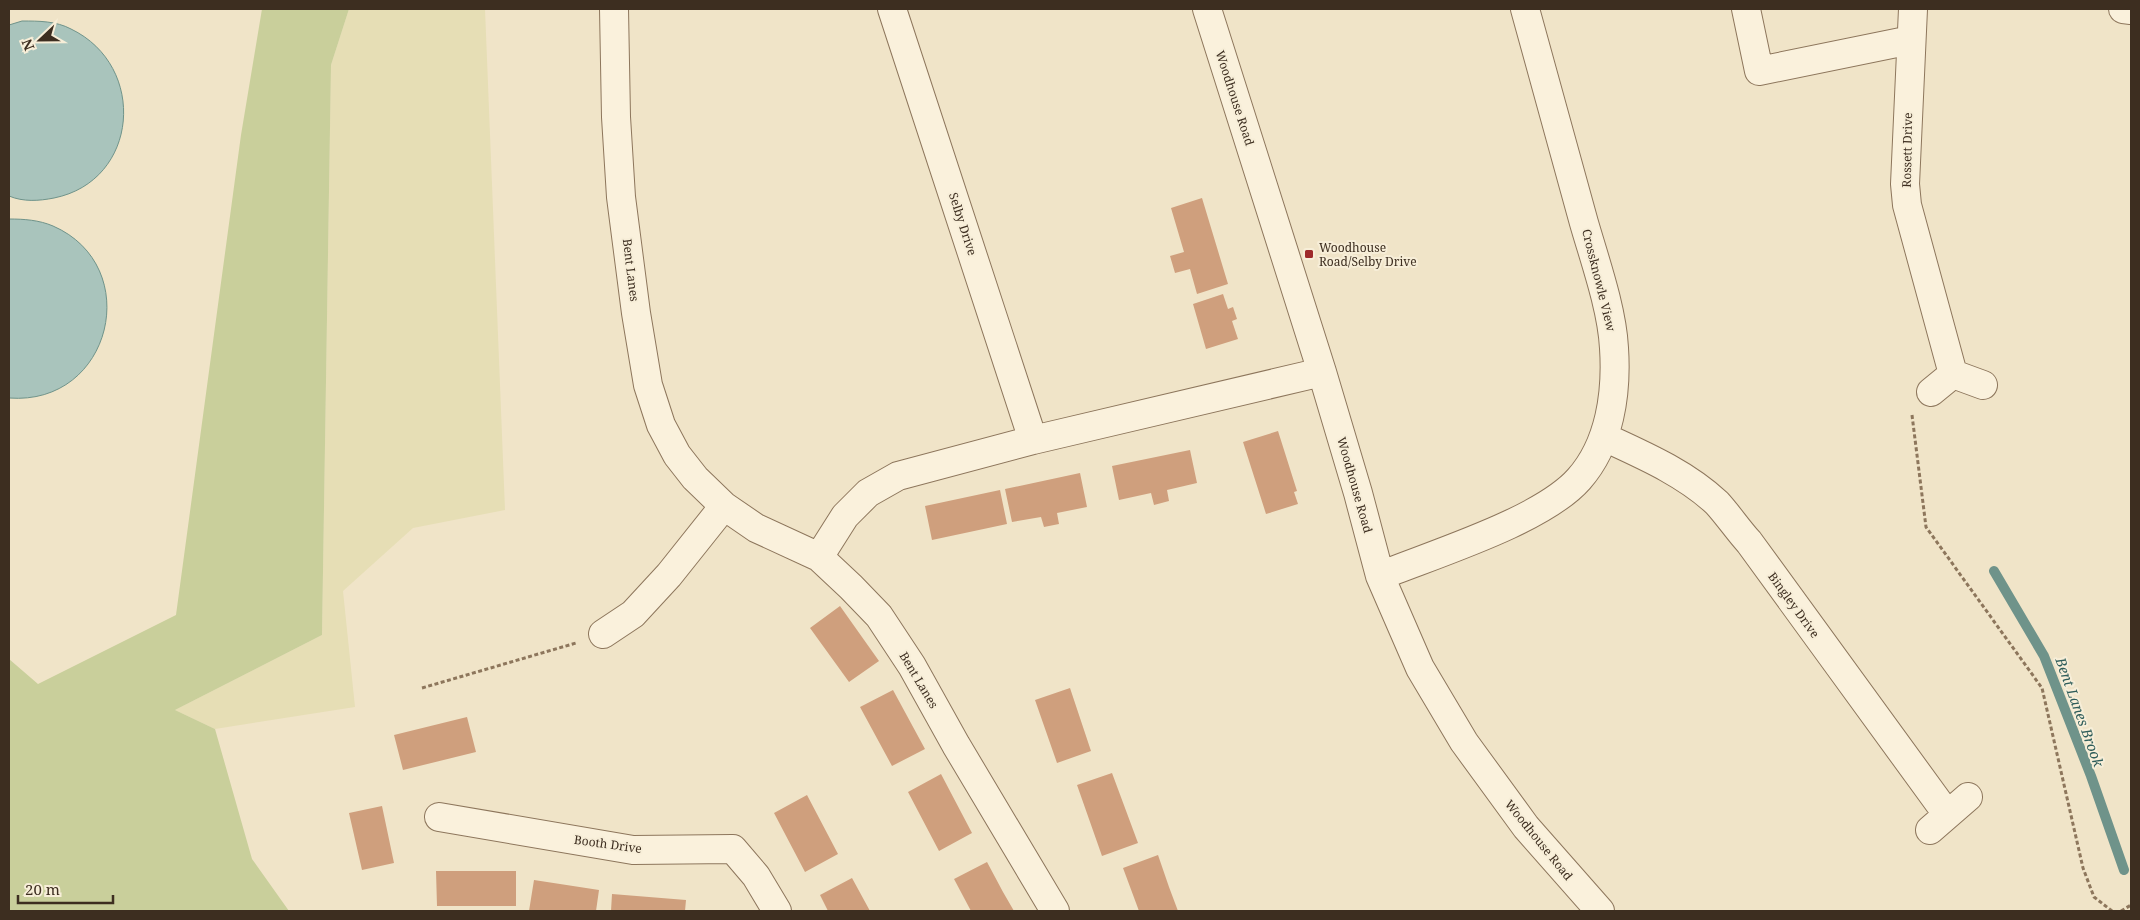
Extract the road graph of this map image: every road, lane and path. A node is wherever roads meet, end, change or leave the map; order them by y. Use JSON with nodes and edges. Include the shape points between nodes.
{"nodes":[{"id":1,"x":614,"y":9,"type":"edge"},
{"id":2,"x":892,"y":9,"type":"edge"},
{"id":3,"x":1207,"y":9,"type":"edge"},
{"id":4,"x":1525,"y":9,"type":"edge"},
{"id":5,"x":1746,"y":9,"type":"edge"},
{"id":6,"x":1913,"y":9,"type":"edge"},
{"id":7,"x":2123,"y":9,"type":"edge"},
{"id":8,"x":2131,"y":10,"type":"edge"},
{"id":9,"x":1911,"y":40,"type":"junction"},
{"id":10,"x":1322,"y":372,"type":"junction"},
{"id":11,"x":1953,"y":374,"type":"junction"},
{"id":12,"x":1983,"y":385,"type":"dead end"},
{"id":13,"x":1931,"y":392,"type":"joint"},
{"id":14,"x":1604,"y":437,"type":"junction"},
{"id":15,"x":1033,"y":440,"type":"junction"},
{"id":16,"x":724,"y":506,"type":"junction"},
{"id":17,"x":819,"y":557,"type":"junction"},
{"id":18,"x":1380,"y":576,"type":"junction"},
{"id":19,"x":603,"y":634,"type":"joint"},
{"id":20,"x":422,"y":688,"type":"dead end"},
{"id":21,"x":1968,"y":797,"type":"dead end"},
{"id":22,"x":439,"y":817,"type":"dead end"},
{"id":23,"x":2131,"y":905,"type":"edge"},
{"id":24,"x":777,"y":911,"type":"edge"},
{"id":25,"x":1055,"y":911,"type":"edge"},
{"id":26,"x":1600,"y":911,"type":"edge"},
{"id":27,"x":2112,"y":911,"type":"edge"},
{"id":28,"x":2121,"y":911,"type":"edge"}],
"edges":[{"from":1,"to":16,"type":"street","name":"Bent Lanes","via":[[621,197],[648,385],[661,425],[678,455],[695,478]]},
{"from":2,"to":15,"type":"street","name":"Selby Drive"},
{"from":3,"to":10,"type":"street","name":"Woodhouse Road"},
{"from":4,"to":14,"type":"street","name":"Crossknowle View","via":[[1604,294],[1614,346],[1615,380]]},
{"from":5,"to":9,"type":"street","via":[[1759,72]]},
{"from":6,"to":9,"type":"street","name":"Rossett Drive"},
{"from":7,"to":8,"type":"street"},
{"from":9,"to":11,"type":"street","name":"Rossett Drive","via":[[1904,166],[1907,205]]},
{"from":10,"to":15,"type":"street"},
{"from":10,"to":18,"type":"street","name":"Woodhouse Road"},
{"from":11,"to":12,"type":"street"},
{"from":11,"to":13,"type":"street"},
{"from":13,"to":27,"type":"path","via":[[1911,406],[1926,527],[2042,688],[2083,868],[2094,896]]},
{"from":14,"to":18,"type":"street","name":"Crossknowle View","via":[[1579,480],[1543,507],[1497,530]]},
{"from":14,"to":21,"type":"street","name":"Bingley Drive","via":[[1659,462],[1717,504],[1749,542],[1939,822]]},
{"from":15,"to":17,"type":"street","via":[[898,476],[868,493],[845,516]]},
{"from":16,"to":17,"type":"street","name":"Bent Lanes","via":[[756,528]]},
{"from":16,"to":19,"type":"street","via":[[633,614]]},
{"from":17,"to":25,"type":"street","name":"Bent Lanes","via":[[879,616],[912,666]]},
{"from":18,"to":26,"type":"street","name":"Woodhouse Road","via":[[1420,668],[1464,742],[1526,827]]},
{"from":19,"to":20,"type":"path"},
{"from":22,"to":24,"type":"street","name":"Booth Drive","via":[[633,850],[733,849],[756,876]]},
{"from":23,"to":28,"type":"path"}]}
